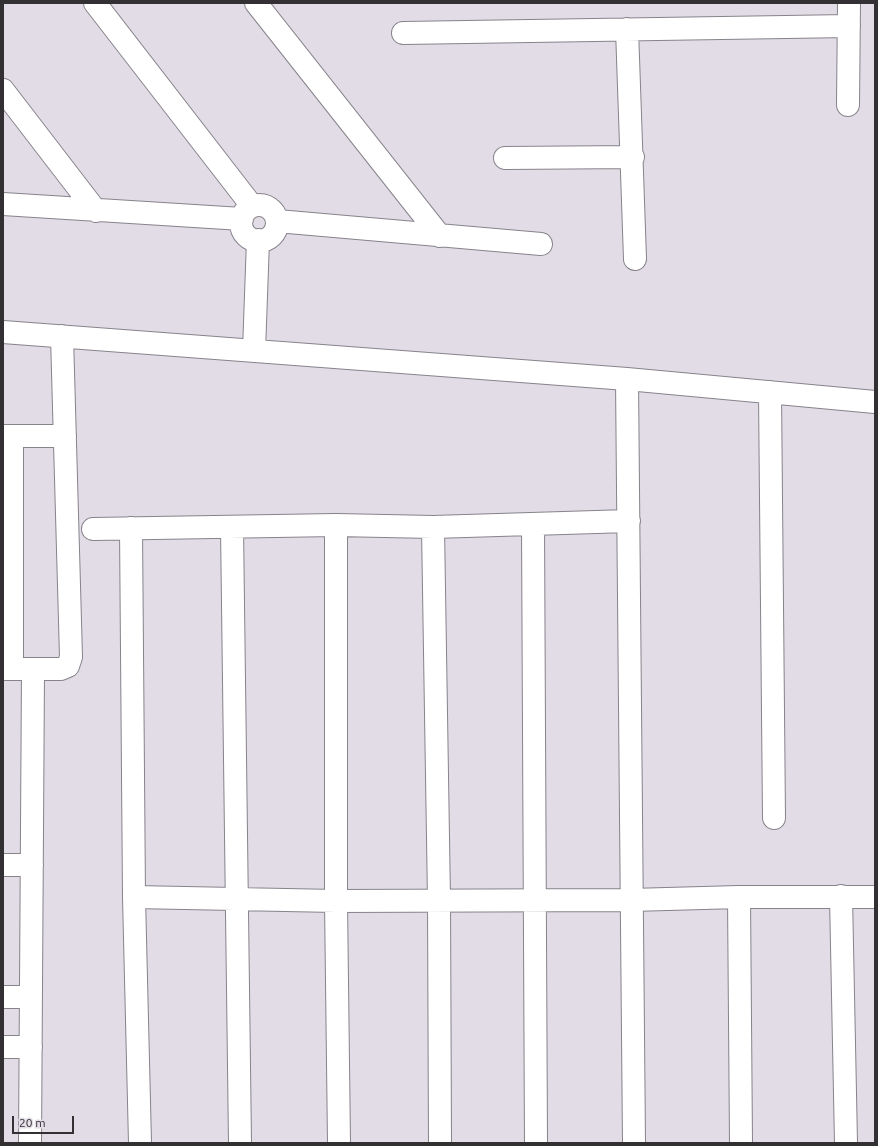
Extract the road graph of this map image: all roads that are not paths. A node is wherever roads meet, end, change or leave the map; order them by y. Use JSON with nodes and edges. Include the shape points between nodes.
{"nodes":[{"id":1,"x":95,"y":3,"type":"edge"},
{"id":2,"x":256,"y":3,"type":"edge"},
{"id":3,"x":849,"y":3,"type":"edge"},
{"id":4,"x":849,"y":26,"type":"junction"},
{"id":5,"x":627,"y":29,"type":"junction"},
{"id":6,"x":403,"y":33,"type":"dead end"},
{"id":7,"x":3,"y":90,"type":"edge"},
{"id":8,"x":848,"y":105,"type":"dead end"},
{"id":9,"x":632,"y":157,"type":"junction"},
{"id":10,"x":504,"y":158,"type":"dead end"},
{"id":11,"x":3,"y":204,"type":"edge"},
{"id":12,"x":96,"y":211,"type":"junction"},
{"id":13,"x":247,"y":213,"type":"junction"},
{"id":14,"x":277,"y":221,"type":"junction"},
{"id":15,"x":440,"y":236,"type":"junction"},
{"id":16,"x":258,"y":240,"type":"junction"},
{"id":17,"x":541,"y":244,"type":"dead end"},
{"id":18,"x":635,"y":259,"type":"dead end"},
{"id":19,"x":3,"y":332,"type":"edge"},
{"id":20,"x":62,"y":336,"type":"junction"},
{"id":21,"x":254,"y":351,"type":"junction"},
{"id":22,"x":627,"y":379,"type":"junction"},
{"id":23,"x":770,"y":392,"type":"junction"},
{"id":24,"x":875,"y":402,"type":"edge"},
{"id":25,"x":7,"y":436,"type":"edge"},
{"id":26,"x":65,"y":436,"type":"junction"},
{"id":27,"x":629,"y":521,"type":"junction"},
{"id":28,"x":532,"y":524,"type":"junction"},
{"id":29,"x":336,"y":525,"type":"junction"},
{"id":30,"x":232,"y":527,"type":"junction"},
{"id":31,"x":433,"y":527,"type":"junction"},
{"id":32,"x":93,"y":528,"type":"dead end"},
{"id":33,"x":131,"y":528,"type":"junction"},
{"id":34,"x":16,"y":670,"type":"edge"},
{"id":35,"x":774,"y":818,"type":"dead end"},
{"id":36,"x":3,"y":865,"type":"edge"},
{"id":37,"x":32,"y":865,"type":"junction"},
{"id":38,"x":841,"y":896,"type":"junction"},
{"id":39,"x":134,"y":897,"type":"junction"},
{"id":40,"x":739,"y":897,"type":"junction"},
{"id":41,"x":875,"y":897,"type":"edge"},
{"id":42,"x":236,"y":898,"type":"junction"},
{"id":43,"x":439,"y":900,"type":"junction"},
{"id":44,"x":534,"y":900,"type":"junction"},
{"id":45,"x":631,"y":900,"type":"junction"},
{"id":46,"x":336,"y":901,"type":"junction"},
{"id":47,"x":3,"y":997,"type":"edge"},
{"id":48,"x":31,"y":997,"type":"junction"},
{"id":49,"x":3,"y":1047,"type":"edge"},
{"id":50,"x":31,"y":1047,"type":"junction"},
{"id":51,"x":30,"y":1143,"type":"edge"},
{"id":52,"x":140,"y":1143,"type":"edge"},
{"id":53,"x":240,"y":1143,"type":"edge"},
{"id":54,"x":339,"y":1143,"type":"edge"},
{"id":55,"x":440,"y":1143,"type":"edge"},
{"id":56,"x":536,"y":1143,"type":"edge"},
{"id":57,"x":634,"y":1143,"type":"edge"},
{"id":58,"x":741,"y":1143,"type":"edge"},
{"id":59,"x":846,"y":1143,"type":"edge"}],
"edges":[{"from":1,"to":13,"type":"street"},
{"from":2,"to":15,"type":"street"},
{"from":3,"to":4,"type":"street"},
{"from":4,"to":5,"type":"street"},
{"from":4,"to":8,"type":"street"},
{"from":5,"to":6,"type":"street"},
{"from":5,"to":9,"type":"street"},
{"from":7,"to":12,"type":"street"},
{"from":9,"to":10,"type":"street"},
{"from":9,"to":18,"type":"street"},
{"from":11,"to":12,"type":"street"},
{"from":12,"to":13,"type":"street"},
{"from":13,"to":14,"type":"street","via":[[258,205],[268,208],[276,216]]},
{"from":13,"to":16,"type":"street","via":[[243,231],[252,239]]},
{"from":14,"to":15,"type":"street"},
{"from":14,"to":16,"type":"street","via":[[274,234]]},
{"from":15,"to":17,"type":"street"},
{"from":16,"to":21,"type":"street"},
{"from":19,"to":20,"type":"street"},
{"from":20,"to":21,"type":"street"},
{"from":20,"to":26,"type":"street"},
{"from":21,"to":22,"type":"street"},
{"from":22,"to":23,"type":"street"},
{"from":22,"to":27,"type":"street"},
{"from":23,"to":24,"type":"street"},
{"from":23,"to":35,"type":"street"},
{"from":25,"to":26,"type":"street"},
{"from":25,"to":34,"type":"street"},
{"from":26,"to":34,"type":"street","via":[[71,657],[68,666],[61,669]]},
{"from":27,"to":28,"type":"street"},
{"from":27,"to":45,"type":"street"},
{"from":28,"to":31,"type":"street"},
{"from":28,"to":44,"type":"street"},
{"from":29,"to":30,"type":"street"},
{"from":29,"to":31,"type":"street"},
{"from":29,"to":46,"type":"street"},
{"from":30,"to":33,"type":"street"},
{"from":30,"to":42,"type":"street"},
{"from":31,"to":43,"type":"street"},
{"from":32,"to":33,"type":"street"},
{"from":33,"to":39,"type":"street"},
{"from":34,"to":37,"type":"street"},
{"from":36,"to":37,"type":"street"},
{"from":37,"to":48,"type":"street"},
{"from":38,"to":40,"type":"street"},
{"from":38,"to":41,"type":"street"},
{"from":38,"to":59,"type":"street"},
{"from":39,"to":42,"type":"street"},
{"from":39,"to":52,"type":"street"},
{"from":40,"to":45,"type":"street"},
{"from":40,"to":58,"type":"street"},
{"from":42,"to":46,"type":"street"},
{"from":42,"to":53,"type":"street"},
{"from":43,"to":44,"type":"street"},
{"from":43,"to":46,"type":"street"},
{"from":43,"to":55,"type":"street"},
{"from":44,"to":45,"type":"street"},
{"from":44,"to":56,"type":"street"},
{"from":45,"to":57,"type":"street"},
{"from":46,"to":54,"type":"street"},
{"from":47,"to":48,"type":"street"},
{"from":48,"to":50,"type":"street"},
{"from":49,"to":50,"type":"street"},
{"from":50,"to":51,"type":"street"}]}
